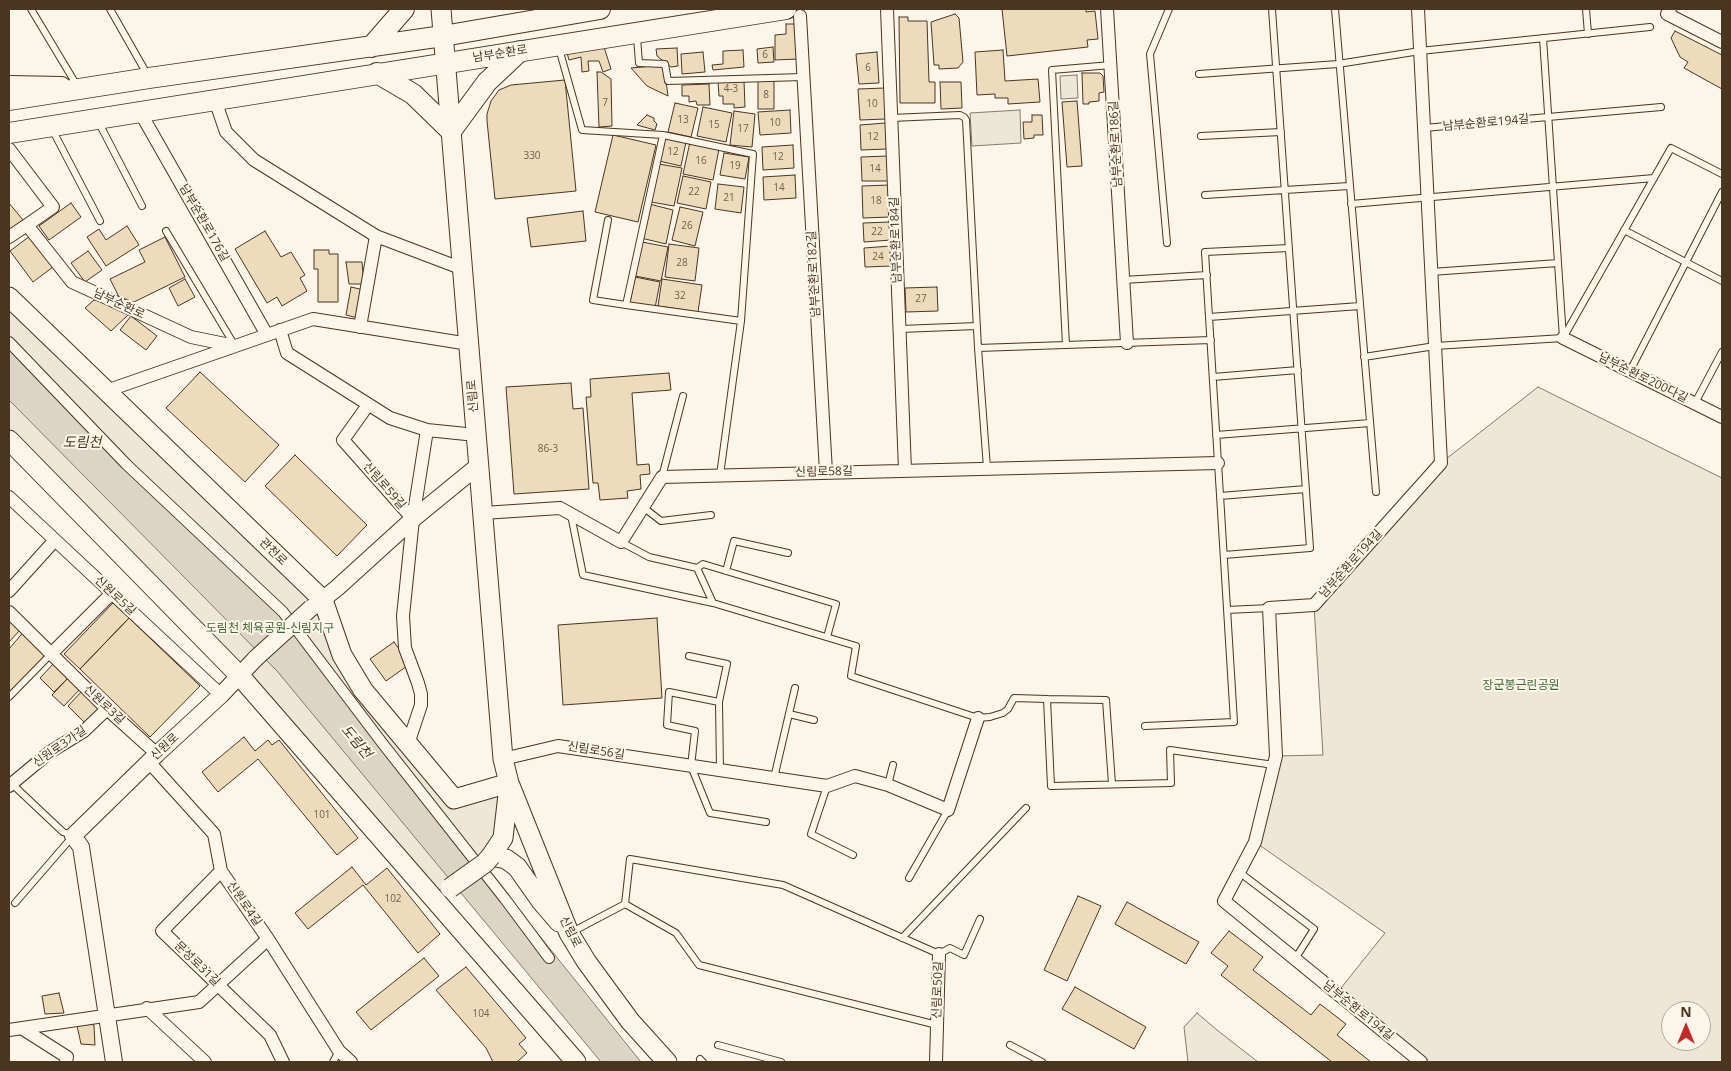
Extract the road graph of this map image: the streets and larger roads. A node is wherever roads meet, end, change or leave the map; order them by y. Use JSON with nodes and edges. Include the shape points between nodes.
{"nodes":[{"id":1,"x":404,"y":9,"type":"edge"},
{"id":2,"x":441,"y":9,"type":"edge"},
{"id":3,"x":498,"y":9,"type":"edge"},
{"id":4,"x":600,"y":9,"type":"edge"},
{"id":5,"x":887,"y":9,"type":"edge"},
{"id":6,"x":1107,"y":9,"type":"edge"},
{"id":7,"x":1418,"y":9,"type":"edge"},
{"id":8,"x":1670,"y":9,"type":"edge"},
{"id":9,"x":797,"y":11,"type":"edge"},
{"id":10,"x":515,"y":23,"type":"junction"},
{"id":11,"x":443,"y":36,"type":"junction"},
{"id":12,"x":1722,"y":42,"type":"edge"},
{"id":13,"x":371,"y":47,"type":"junction"},
{"id":14,"x":532,"y":50,"type":"junction"},
{"id":15,"x":446,"y":63,"type":"junction"},
{"id":16,"x":377,"y":73,"type":"junction"},
{"id":17,"x":149,"y":78,"type":"junction"},
{"id":18,"x":9,"y":84,"type":"edge"},
{"id":19,"x":9,"y":100,"type":"edge"},
{"id":20,"x":215,"y":100,"type":"junction"},
{"id":21,"x":140,"y":112,"type":"junction"},
{"id":22,"x":451,"y":131,"type":"junction"},
{"id":23,"x":9,"y":133,"type":"edge"},
{"id":24,"x":9,"y":149,"type":"edge"},
{"id":25,"x":27,"y":225,"type":"junction"},
{"id":26,"x":376,"y":236,"type":"junction"},
{"id":27,"x":9,"y":237,"type":"edge"},
{"id":28,"x":463,"y":269,"type":"junction"},
{"id":29,"x":9,"y":297,"type":"edge"},
{"id":30,"x":360,"y":327,"type":"junction"},
{"id":31,"x":274,"y":332,"type":"junction"},
{"id":32,"x":1563,"y":338,"type":"road end"},
{"id":33,"x":9,"y":342,"type":"edge"},
{"id":34,"x":1127,"y":343,"type":"road end"},
{"id":35,"x":469,"y":344,"type":"junction"},
{"id":36,"x":235,"y":346,"type":"junction"},
{"id":37,"x":106,"y":391,"type":"junction"},
{"id":38,"x":368,"y":405,"type":"junction"},
{"id":39,"x":1722,"y":416,"type":"edge"},
{"id":40,"x":427,"y":430,"type":"junction"},
{"id":41,"x":476,"y":435,"type":"junction"},
{"id":42,"x":9,"y":440,"type":"edge"},
{"id":43,"x":1218,"y":463,"type":"road end"},
{"id":44,"x":478,"y":464,"type":"junction"},
{"id":45,"x":905,"y":470,"type":"junction"},
{"id":46,"x":826,"y":472,"type":"junction"},
{"id":47,"x":9,"y":497,"type":"edge"},
{"id":48,"x":482,"y":513,"type":"junction"},
{"id":49,"x":413,"y":519,"type":"junction"},
{"id":50,"x":55,"y":540,"type":"junction"},
{"id":51,"x":9,"y":591,"type":"edge"},
{"id":52,"x":112,"y":593,"type":"junction"},
{"id":53,"x":317,"y":604,"type":"junction"},
{"id":54,"x":9,"y":612,"type":"edge"},
{"id":55,"x":51,"y":654,"type":"junction"},
{"id":56,"x":239,"y":675,"type":"junction"},
{"id":57,"x":221,"y":695,"type":"junction"},
{"id":58,"x":107,"y":709,"type":"junction"},
{"id":59,"x":978,"y":718,"type":"road end"},
{"id":60,"x":408,"y":744,"type":"junction"},
{"id":61,"x":153,"y":758,"type":"junction"},
{"id":62,"x":503,"y":760,"type":"junction"},
{"id":63,"x":509,"y":783,"type":"junction"},
{"id":64,"x":10,"y":784,"type":"edge"},
{"id":65,"x":492,"y":856,"type":"junction"},
{"id":66,"x":221,"y":871,"type":"junction"},
{"id":67,"x":435,"y":899,"type":"junction"},
{"id":68,"x":568,"y":933,"type":"junction"},
{"id":69,"x":268,"y":939,"type":"junction"},
{"id":70,"x":939,"y":954,"type":"road end"},
{"id":71,"x":549,"y":958,"type":"dead end"},
{"id":72,"x":218,"y":984,"type":"junction"},
{"id":73,"x":147,"y":1008,"type":"junction"},
{"id":74,"x":106,"y":1016,"type":"junction"},
{"id":75,"x":23,"y":1029,"type":"junction"},
{"id":76,"x":9,"y":1030,"type":"edge"},
{"id":77,"x":336,"y":1057,"type":"edge"},
{"id":78,"x":66,"y":1062,"type":"edge"},
{"id":79,"x":114,"y":1062,"type":"edge"},
{"id":80,"x":204,"y":1062,"type":"edge"},
{"id":81,"x":283,"y":1062,"type":"edge"},
{"id":82,"x":352,"y":1062,"type":"edge"},
{"id":83,"x":576,"y":1062,"type":"edge"},
{"id":84,"x":666,"y":1062,"type":"edge"},
{"id":85,"x":936,"y":1062,"type":"edge"},
{"id":86,"x":1421,"y":1062,"type":"edge"}],
"edges":[{"from":1,"to":13,"type":"main road"},
{"from":2,"to":11,"type":"main road","name":"신림로"},
{"from":3,"to":10,"type":"main road"},
{"from":4,"to":10,"type":"main road"},
{"from":5,"to":45,"type":"street","name":"남부순환로184길"},
{"from":6,"to":34,"type":"street","name":"남부순환로186길"},
{"from":7,"to":86,"type":"street","name":"남부순환로194길","via":[[1441,463],[1314,605],[1269,608],[1276,756],[1255,842],[1224,901]]},
{"from":8,"to":12,"type":"street","via":[[1667,14]]},
{"from":9,"to":14,"type":"main road","name":"남부순환로"},
{"from":9,"to":14,"type":"street","name":"남부순환로"},
{"from":9,"to":46,"type":"street","name":"남부순환로182길"},
{"from":10,"to":11,"type":"main road"},
{"from":11,"to":13,"type":"main road"},
{"from":11,"to":15,"type":"main road","name":"신림로"},
{"from":13,"to":17,"type":"main road"},
{"from":14,"to":15,"type":"main road","name":"남부순환로"},
{"from":14,"to":22,"type":"main road","via":[[486,82]]},
{"from":15,"to":16,"type":"main road","name":"남부순환로"},
{"from":15,"to":22,"type":"main road","name":"신림로"},
{"from":16,"to":20,"type":"main road","name":"남부순환로"},
{"from":16,"to":22,"type":"main road","via":[[414,94]]},
{"from":17,"to":18,"type":"street","via":[[76,84]]},
{"from":17,"to":19,"type":"main road"},
{"from":20,"to":21,"type":"main road","name":"남부순환로"},
{"from":20,"to":26,"type":"street","via":[[226,132],[254,160]]},
{"from":21,"to":23,"type":"main road","name":"남부순환로"},
{"from":21,"to":31,"type":"street","name":"남부순환로176길"},
{"from":22,"to":28,"type":"main road","name":"신림로"},
{"from":24,"to":25,"type":"street","via":[[53,207]]},
{"from":25,"to":27,"type":"street"},
{"from":25,"to":36,"type":"street","name":"남부순환로","via":[[72,282],[191,337]]},
{"from":26,"to":28,"type":"street"},
{"from":26,"to":30,"type":"street"},
{"from":28,"to":35,"type":"main road","name":"신림로"},
{"from":29,"to":37,"type":"main road","name":"관천로"},
{"from":30,"to":31,"type":"street","via":[[313,319]]},
{"from":30,"to":35,"type":"street"},
{"from":31,"to":36,"type":"street"},
{"from":31,"to":38,"type":"street","via":[[287,353]]},
{"from":32,"to":39,"type":"street","name":"남부순환로200다길"},
{"from":33,"to":71,"type":"street","via":[[126,464],[282,612]]},
{"from":35,"to":41,"type":"main road","name":"신림로"},
{"from":36,"to":37,"type":"street"},
{"from":37,"to":53,"type":"main road","name":"관천로"},
{"from":38,"to":40,"type":"street","via":[[390,418]]},
{"from":38,"to":49,"type":"street","name":"신림로59길","via":[[344,440]]},
{"from":40,"to":41,"type":"street"},
{"from":40,"to":49,"type":"street","name":"신림로59길"},
{"from":41,"to":44,"type":"main road","name":"신림로"},
{"from":42,"to":56,"type":"main road"},
{"from":43,"to":45,"type":"street","name":"신림로58길"},
{"from":44,"to":48,"type":"main road","name":"신림로"},
{"from":44,"to":49,"type":"street"},
{"from":45,"to":46,"type":"street","name":"신림로58길"},
{"from":46,"to":48,"type":"street","name":"신림로58길","via":[[662,477],[621,542],[560,508]]},
{"from":47,"to":50,"type":"street","name":"신원로5길"},
{"from":48,"to":62,"type":"main road","name":"신림로"},
{"from":49,"to":53,"type":"street"},
{"from":49,"to":60,"type":"street","via":[[403,632],[405,648],[418,683],[421,706]]},
{"from":50,"to":51,"type":"street"},
{"from":50,"to":52,"type":"street","name":"신원로5길"},
{"from":52,"to":55,"type":"street"},
{"from":52,"to":57,"type":"street","name":"신원로5길"},
{"from":53,"to":56,"type":"street","name":"신원로","bridge":true},
{"from":53,"to":60,"type":"main road","name":"관천로","via":[[363,690]]},
{"from":54,"to":55,"type":"street","name":"신원로3길"},
{"from":55,"to":58,"type":"street","name":"신원로3길"},
{"from":56,"to":57,"type":"street","name":"신원로"},
{"from":56,"to":67,"type":"main road"},
{"from":57,"to":61,"type":"street","name":"신원로"},
{"from":58,"to":61,"type":"street","name":"신원로3길"},
{"from":58,"to":64,"type":"street","name":"신원로3가길","via":[[84,731],[50,752]]},
{"from":59,"to":62,"type":"street","name":"신림로56길","via":[[948,810],[855,776],[827,786],[558,746]]},
{"from":60,"to":63,"type":"main road","name":"관천로","via":[[454,799]]},
{"from":61,"to":66,"type":"street","name":"신원로4길","via":[[214,834]]},
{"from":61,"to":74,"type":"street","name":"신원로","via":[[73,836],[81,847]]},
{"from":62,"to":63,"type":"main road","name":"신림로"},
{"from":63,"to":65,"type":"main road","name":"신림로","via":[[502,838]]},
{"from":63,"to":68,"type":"main road","name":"신림로"},
{"from":65,"to":67,"type":"main road","bridge":true},
{"from":65,"to":68,"type":"main road","via":[[506,859],[517,867]]},
{"from":66,"to":69,"type":"street","name":"신원로4길"},
{"from":66,"to":72,"type":"street","name":"문성로31길","via":[[162,931]]},
{"from":67,"to":83,"type":"main road"},
{"from":68,"to":84,"type":"main road","name":"신림로","via":[[630,1021]]},
{"from":69,"to":72,"type":"street"},
{"from":69,"to":77,"type":"street","name":"신원로4길"},
{"from":70,"to":85,"type":"street","name":"신림로50길"},
{"from":72,"to":73,"type":"street","via":[[199,1002]]},
{"from":72,"to":81,"type":"street","name":"문성로31길","via":[[270,1035]]},
{"from":73,"to":74,"type":"street"},
{"from":73,"to":80,"type":"street"},
{"from":74,"to":75,"type":"street"},
{"from":74,"to":79,"type":"street"},
{"from":75,"to":76,"type":"street"},
{"from":75,"to":78,"type":"street","via":[[67,1058]]},
{"from":77,"to":82,"type":"street","name":"신원로4길"}]}
